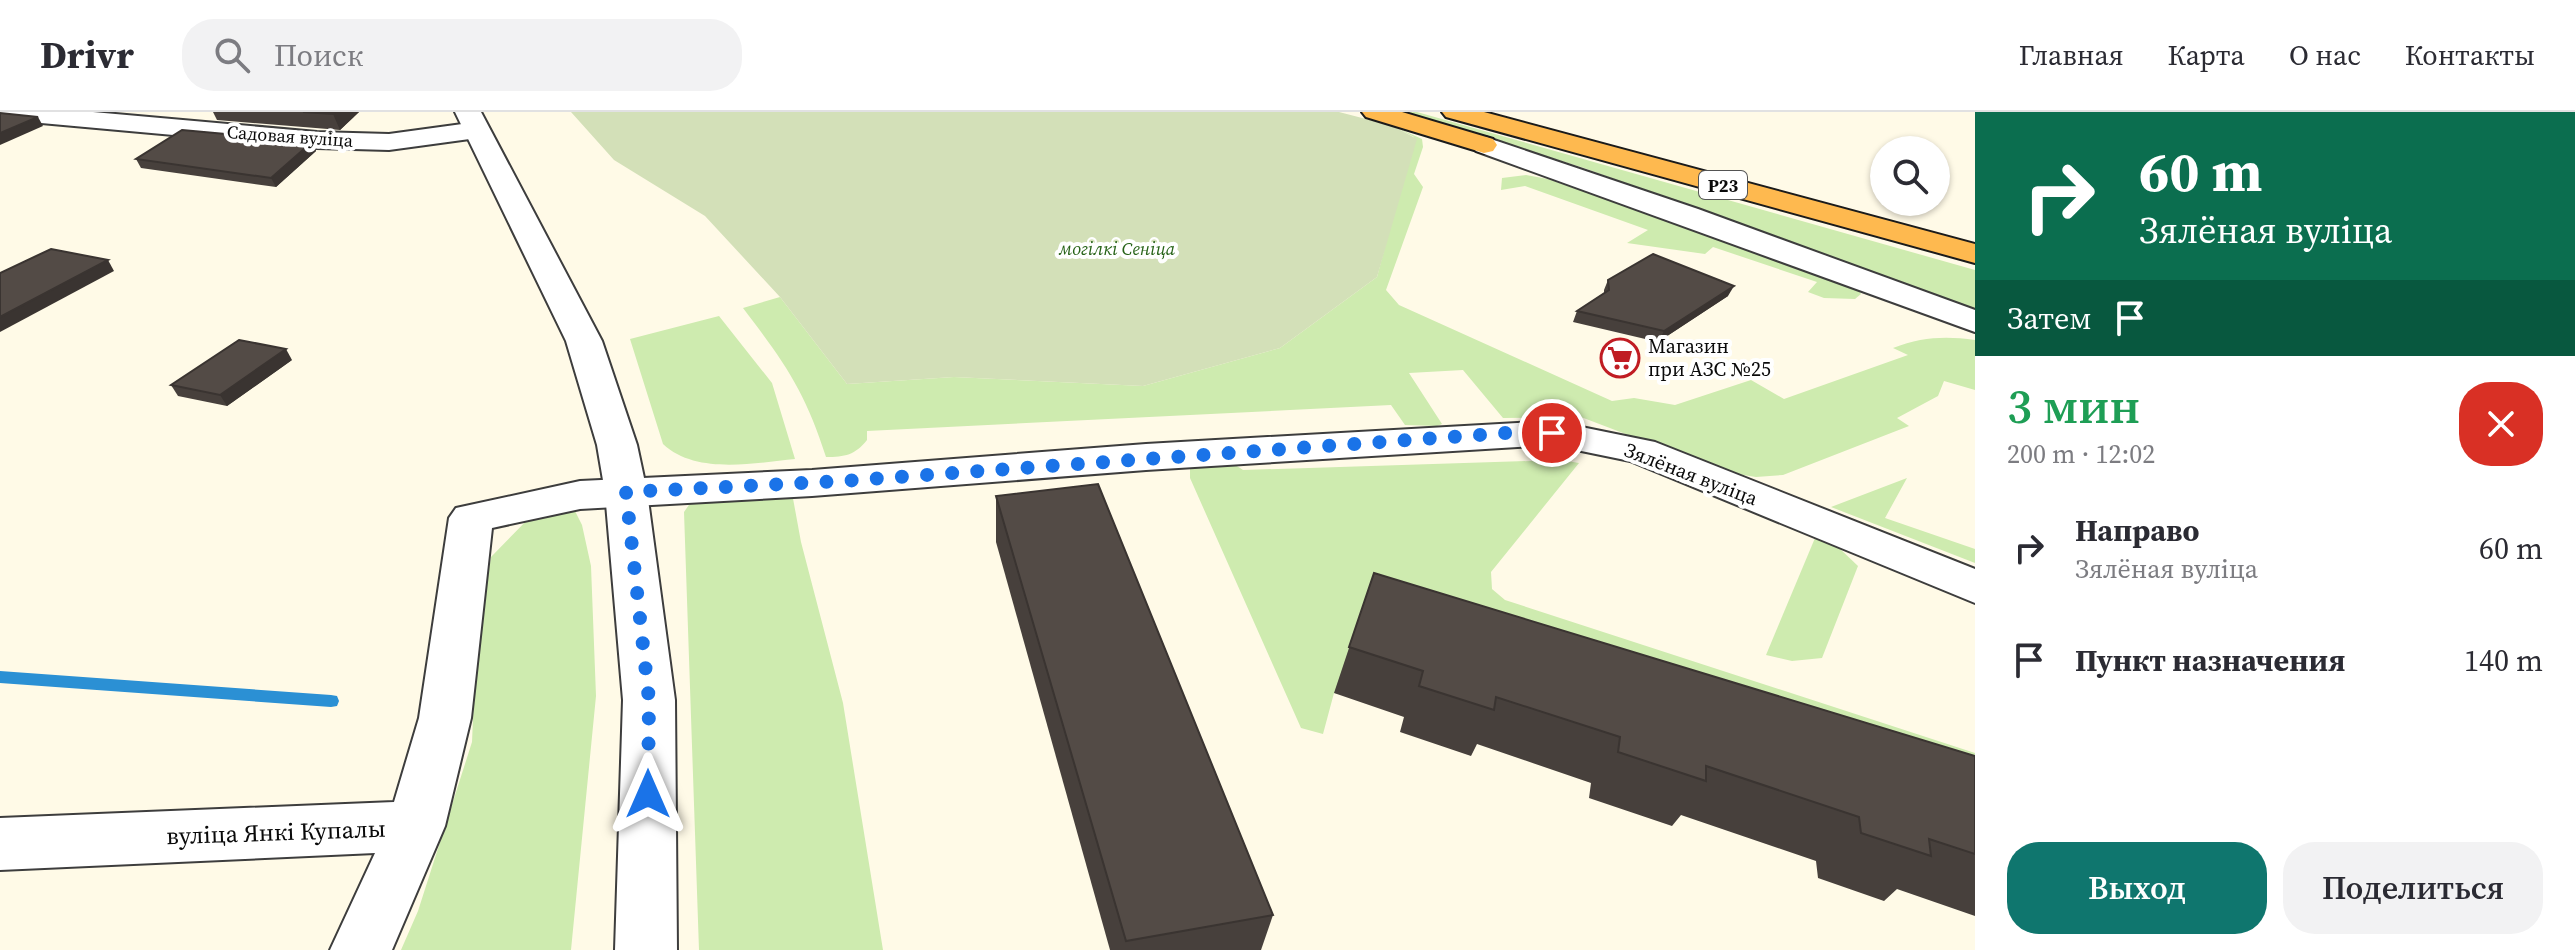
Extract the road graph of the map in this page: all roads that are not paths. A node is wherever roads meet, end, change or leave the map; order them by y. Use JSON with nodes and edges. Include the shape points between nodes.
{"nodes":[{"id":1,"x":8,"y":112,"type":"edge"},
{"id":2,"x":1375,"y":112,"type":"edge"},
{"id":3,"x":1455,"y":112,"type":"edge"},
{"id":4,"x":1535,"y":112,"type":"edge"},
{"id":5,"x":472,"y":121,"type":"edge"},
{"id":6,"x":1485,"y":145,"type":"joint"},
{"id":7,"x":1975,"y":228,"type":"edge"},
{"id":8,"x":1975,"y":254,"type":"edge"},
{"id":9,"x":1975,"y":322,"type":"edge"},
{"id":10,"x":626,"y":492,"type":"junction"},
{"id":11,"x":1975,"y":587,"type":"edge"},
{"id":12,"x":416,"y":826,"type":"junction"},
{"id":13,"x":0,"y":844,"type":"edge"},
{"id":14,"x":361,"y":950,"type":"edge"},
{"id":15,"x":646,"y":950,"type":"edge"}],
"edges":[{"from":1,"to":5,"type":"street","name":"Садовая вуліца","via":[[317,140],[422,140]]},
{"from":2,"to":6,"type":"highway"},
{"from":3,"to":8,"type":"highway","number":"Р23"},
{"from":4,"to":7,"type":"highway","number":"Р23"},
{"from":5,"to":10,"type":"street","via":[[584,341]]},
{"from":6,"to":9,"type":"street"},
{"from":10,"to":11,"type":"street","name":"Зялёная вуліца","via":[[1552,433],[1641,451]]},
{"from":10,"to":12,"type":"street","name":"Зялёная вуліца","via":[[580,495],[471,518],[445,718]]},
{"from":10,"to":15,"type":"street","via":[[649,700]]},
{"from":12,"to":13,"type":"street","name":"вуліца Янкі Купалы"},
{"from":12,"to":14,"type":"street","name":"вуліца Янкі Купалы"}]}
